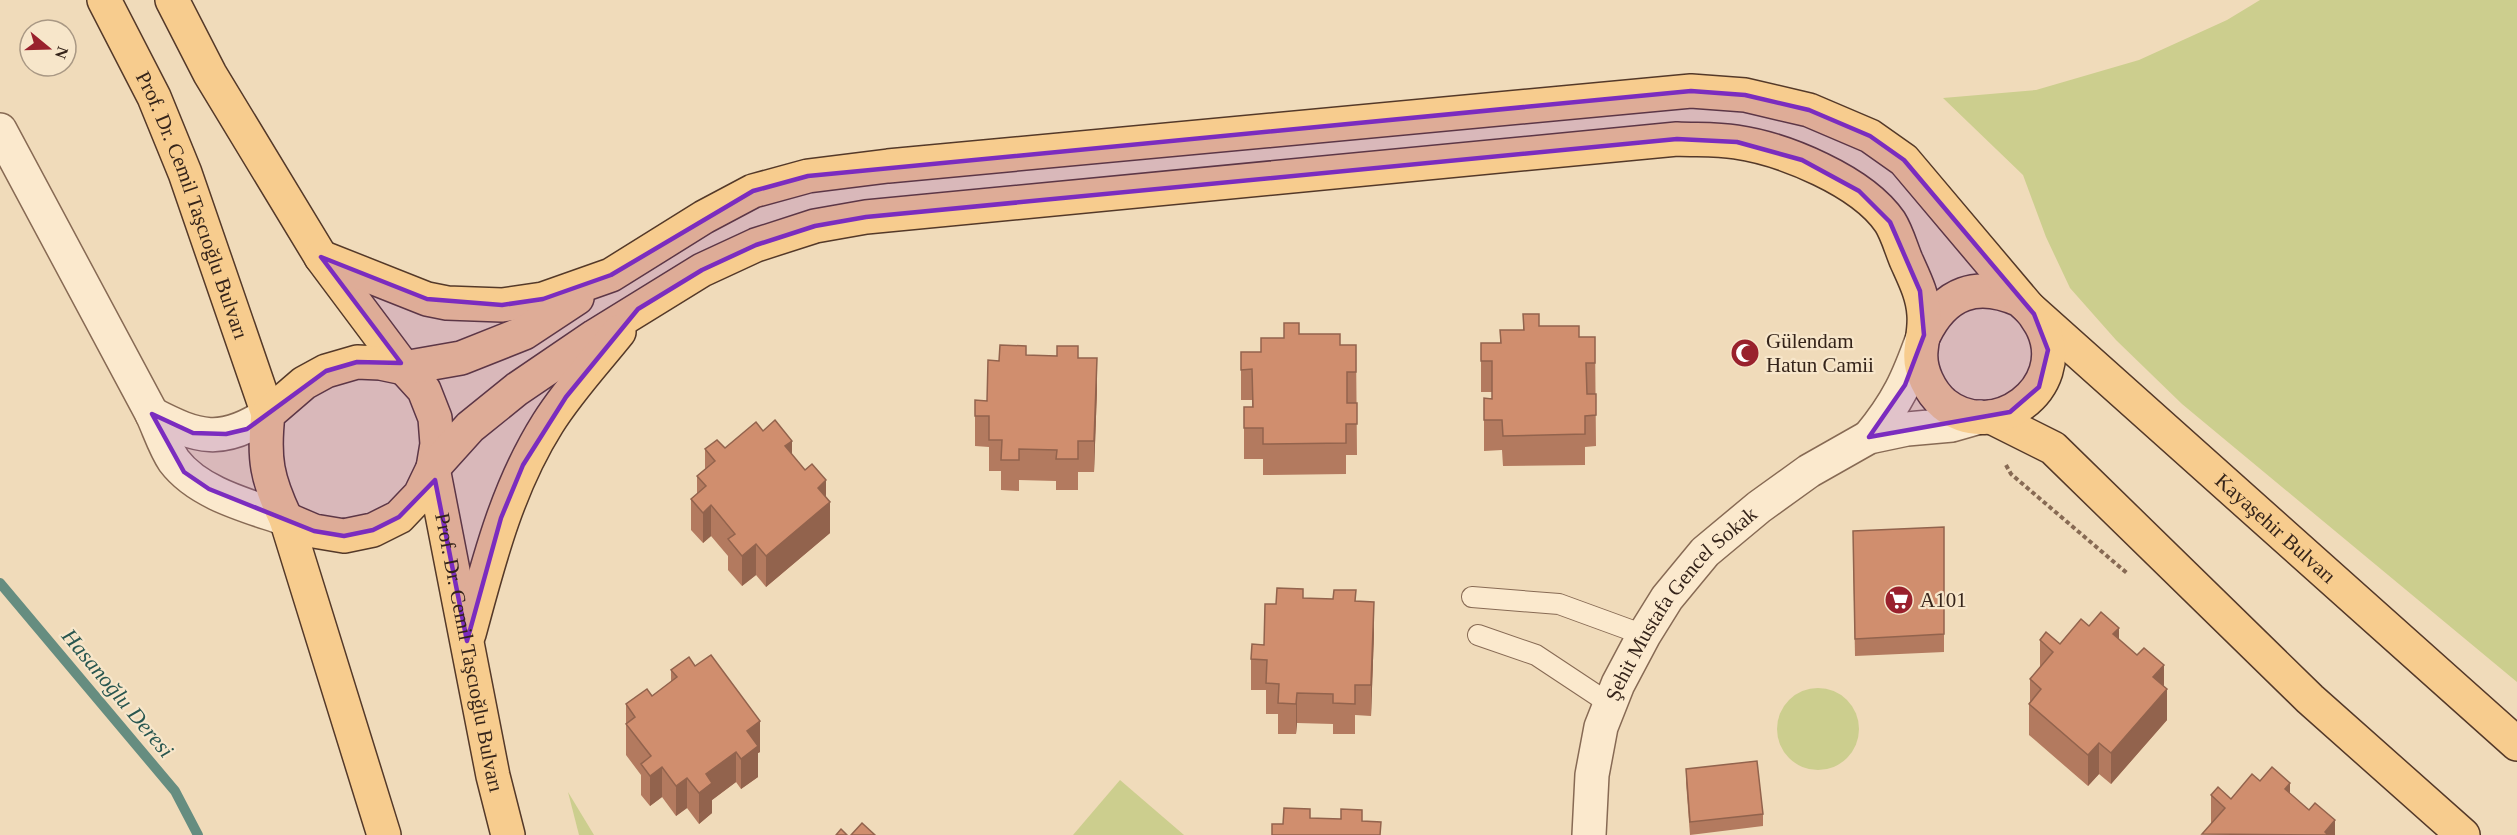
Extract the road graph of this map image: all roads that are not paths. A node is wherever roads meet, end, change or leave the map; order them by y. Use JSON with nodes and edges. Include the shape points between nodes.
{"nodes":[{"id":1,"x":104,"y":0,"type":"edge"},
{"id":2,"x":171,"y":0,"type":"edge"},
{"id":3,"x":0,"y":130,"type":"edge"},
{"id":4,"x":321,"y":256,"type":"junction"},
{"id":5,"x":611,"y":275,"type":"junction"},
{"id":6,"x":638,"y":309,"type":"junction"},
{"id":7,"x":2034,"y":314,"type":"junction"},
{"id":8,"x":1924,"y":335,"type":"junction"},
{"id":9,"x":404,"y":368,"type":"junction"},
{"id":10,"x":152,"y":414,"type":"junction"},
{"id":11,"x":268,"y":414,"type":"junction"},
{"id":12,"x":1985,"y":417,"type":"junction"},
{"id":13,"x":1869,"y":437,"type":"junction"},
{"id":14,"x":433,"y":468,"type":"junction"},
{"id":15,"x":286,"y":519,"type":"junction"},
{"id":16,"x":1472,"y":597,"type":"dead end"},
{"id":17,"x":1478,"y":635,"type":"dead end"},
{"id":18,"x":1644,"y":635,"type":"junction"},
{"id":19,"x":467,"y":641,"type":"junction"},
{"id":20,"x":1610,"y":704,"type":"junction"},
{"id":21,"x":2517,"y":744,"type":"edge"},
{"id":22,"x":380,"y":822,"type":"edge"},
{"id":23,"x":508,"y":835,"type":"edge"},
{"id":24,"x":1589,"y":835,"type":"edge"},
{"id":25,"x":2463,"y":835,"type":"edge"}],
"edges":[{"from":1,"to":11,"type":"main road","name":"Prof. Dr. Cemil Taşcıoğlu Bulvarı","via":[[154,97],[181,164]]},
{"from":2,"to":4,"type":"main road","via":[[210,74]]},
{"from":3,"to":10,"type":"street"},
{"from":4,"to":5,"type":"main road","via":[[427,300],[447,303],[502,304],[543,299]]},
{"from":4,"to":9,"type":"main road"},
{"from":5,"to":7,"type":"main road","via":[[704,217],[753,192],[807,176],[1691,91],[1745,95],[1809,110],[1870,136],[1904,160]]},
{"from":5,"to":9,"type":"main road","via":[[524,333],[461,358]]},
{"from":6,"to":8,"type":"main road","via":[[702,270],[756,245],[815,226],[866,217],[1677,139],[1737,142],[1802,160],[1859,191],[1890,222],[1920,291]]},
{"from":6,"to":14,"type":"main road","via":[[516,389],[470,427]]},
{"from":6,"to":19,"type":"main road","via":[[566,397],[524,465],[501,518]]},
{"from":7,"to":8,"type":"main road","via":[[2020,300],[2002,292],[1983,290],[1946,303],[1932,317]]},
{"from":7,"to":12,"type":"main road","via":[[2044,330],[2048,350],[2039,387],[2010,412]]},
{"from":7,"to":21,"type":"main road","name":"Kayaşehir Bulvarı"},
{"from":8,"to":12,"type":"main road","via":[[1921,354],[1932,390],[1944,404],[1961,413]]},
{"from":8,"to":13,"type":"street","via":[[1905,385]]},
{"from":9,"to":11,"type":"main road","via":[[357,362],[326,371],[295,390]]},
{"from":9,"to":14,"type":"main road","via":[[424,390],[435,418],[437,444]]},
{"from":10,"to":11,"type":"street","via":[[177,427],[208,435],[247,429]]},
{"from":10,"to":15,"type":"street","via":[[173,459],[184,472],[209,489]]},
{"from":11,"to":15,"type":"main road","via":[[266,462]]},
{"from":12,"to":13,"type":"street"},
{"from":12,"to":25,"type":"main road","via":[[2053,448],[2310,699]]},
{"from":13,"to":18,"type":"street","name":"Şehit Mustafa Gencel Sokak","via":[[1809,471],[1705,552],[1666,598]]},
{"from":14,"to":15,"type":"main road","via":[[420,495],[399,517],[373,530],[344,536],[314,531]]},
{"from":14,"to":19,"type":"main road","name":"Prof. Dr. Cemil Taşcıoğlu Bulvarı"},
{"from":15,"to":22,"type":"main road"},
{"from":16,"to":18,"type":"lane","via":[[1559,604]]},
{"from":17,"to":20,"type":"lane","via":[[1536,655]]},
{"from":18,"to":20,"type":"street","name":"Şehit Mustafa Gencel Sokak"},
{"from":19,"to":23,"type":"main road","name":"Prof. Dr. Cemil Taşcıoğlu Bulvarı"},
{"from":20,"to":24,"type":"street","name":"Şehit Mustafa Gencel Sokak","via":[[1601,727],[1592,775]]}]}
